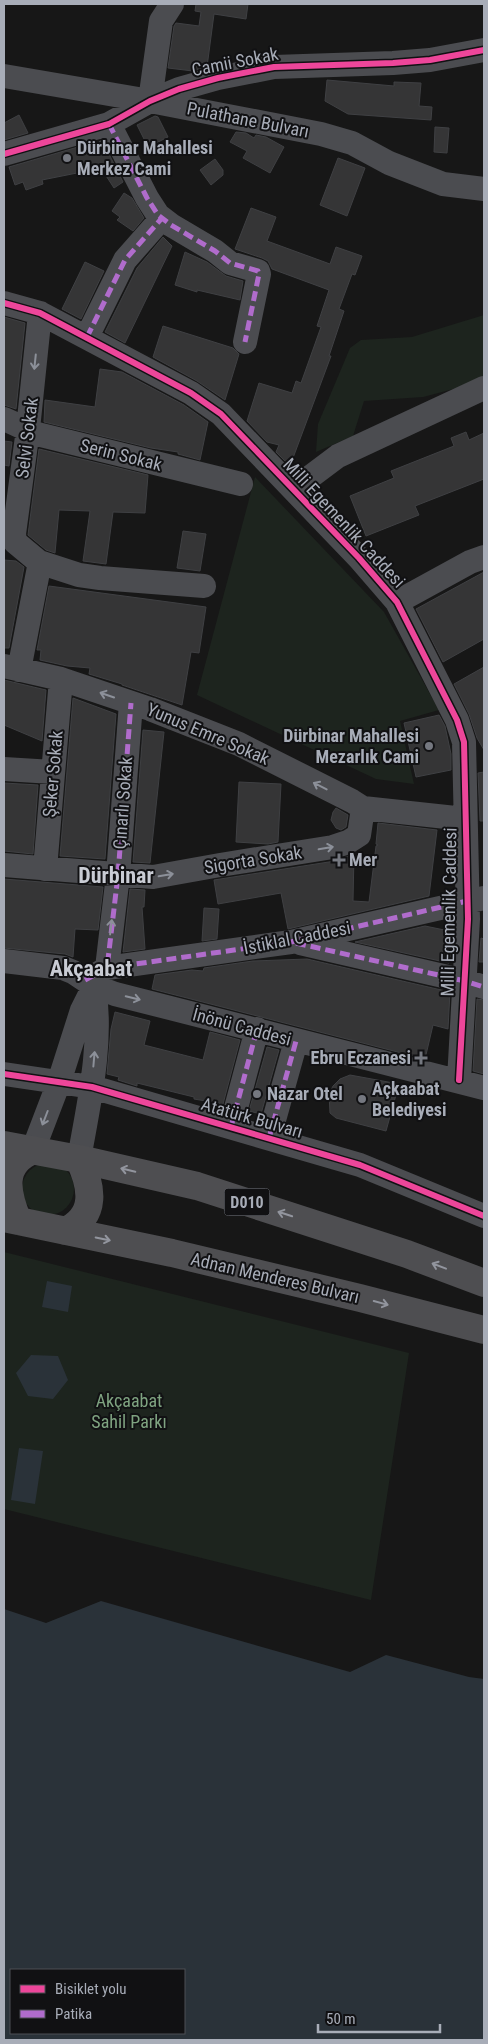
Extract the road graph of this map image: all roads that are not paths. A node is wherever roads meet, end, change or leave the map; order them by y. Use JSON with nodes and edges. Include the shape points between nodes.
{"nodes":[{"id":1,"x":172,"y":4,"type":"edge"},
{"id":2,"x":484,"y":50,"type":"edge"},
{"id":3,"x":4,"y":76,"type":"edge"},
{"id":4,"x":150,"y":101,"type":"junction"},
{"id":5,"x":109,"y":124,"type":"junction"},
{"id":6,"x":4,"y":154,"type":"edge"},
{"id":7,"x":484,"y":189,"type":"edge"},
{"id":8,"x":162,"y":218,"type":"junction"},
{"id":9,"x":4,"y":303,"type":"edge"},
{"id":10,"x":40,"y":313,"type":"junction"},
{"id":11,"x":87,"y":337,"type":"junction"},
{"id":12,"x":245,"y":342,"type":"dead end"},
{"id":13,"x":484,"y":388,"type":"edge"},
{"id":14,"x":4,"y":419,"type":"edge"},
{"id":15,"x":28,"y":429,"type":"junction"},
{"id":16,"x":241,"y":484,"type":"dead end"},
{"id":17,"x":296,"y":492,"type":"junction"},
{"id":18,"x":9,"y":540,"type":"edge"},
{"id":19,"x":484,"y":557,"type":"edge"},
{"id":20,"x":39,"y":562,"type":"junction"},
{"id":21,"x":204,"y":586,"type":"dead end"},
{"id":22,"x":397,"y":602,"type":"junction"},
{"id":23,"x":11,"y":668,"type":"edge"},
{"id":24,"x":61,"y":679,"type":"junction"},
{"id":25,"x":131,"y":703,"type":"junction"},
{"id":26,"x":474,"y":767,"type":"edge"},
{"id":27,"x":4,"y":769,"type":"edge"},
{"id":28,"x":53,"y":772,"type":"junction"},
{"id":29,"x":363,"y":808,"type":"junction"},
{"id":30,"x":466,"y":819,"type":"junction"},
{"id":31,"x":4,"y":865,"type":"edge"},
{"id":32,"x":44,"y":869,"type":"junction"},
{"id":33,"x":118,"y":875,"type":"junction"},
{"id":34,"x":475,"y":899,"type":"edge"},
{"id":35,"x":291,"y":942,"type":"junction"},
{"id":36,"x":4,"y":961,"type":"edge"},
{"id":37,"x":95,"y":978,"type":"junction"},
{"id":38,"x":475,"y":984,"type":"edge"},
{"id":39,"x":257,"y":1029,"type":"junction"},
{"id":40,"x":296,"y":1041,"type":"junction"},
{"id":41,"x":4,"y":1074,"type":"edge"},
{"id":42,"x":459,"y":1080,"type":"junction"},
{"id":43,"x":59,"y":1082,"type":"junction"},
{"id":44,"x":92,"y":1087,"type":"junction"},
{"id":45,"x":484,"y":1088,"type":"edge"},
{"id":46,"x":231,"y":1127,"type":"junction"},
{"id":47,"x":269,"y":1138,"type":"junction"},
{"id":48,"x":4,"y":1145,"type":"edge"},
{"id":49,"x":33,"y":1150,"type":"junction"},
{"id":50,"x":79,"y":1159,"type":"junction"},
{"id":51,"x":484,"y":1216,"type":"edge"},
{"id":52,"x":11,"y":1220,"type":"edge"},
{"id":53,"x":65,"y":1231,"type":"junction"},
{"id":54,"x":484,"y":1283,"type":"edge"},
{"id":55,"x":484,"y":1330,"type":"edge"}],
"edges":[{"from":1,"to":4,"type":"street","via":[[161,21]]},
{"from":2,"to":4,"type":"street","name":"Camii Sokak","via":[[393,64],[274,66],[179,88]]},
{"from":3,"to":4,"type":"street","name":"Pulathane Bulvarı"},
{"from":4,"to":5,"type":"street","name":"Camii Sokak"},
{"from":4,"to":7,"type":"street","name":"Pulathane Bulvarı","via":[[329,136],[443,184]]},
{"from":5,"to":6,"type":"street","name":"Camii Sokak"},
{"from":5,"to":8,"type":"street","via":[[147,198]]},
{"from":8,"to":11,"type":"street","via":[[125,260]]},
{"from":8,"to":12,"type":"street","via":[[230,263],[258,271]]},
{"from":9,"to":10,"type":"street","name":"Milli Egemenlik Caddesi"},
{"from":10,"to":11,"type":"street","name":"Milli Egemenlik Caddesi"},
{"from":10,"to":15,"type":"street","name":"Selvi Sokak","one_way":true},
{"from":11,"to":17,"type":"street","name":"Milli Egemenlik Caddesi","via":[[192,393],[221,414]]},
{"from":13,"to":17,"type":"street","via":[[338,456]]},
{"from":14,"to":15,"type":"street","name":"Serin Sokak"},
{"from":15,"to":16,"type":"street","name":"Serin Sokak","via":[[37,434]]},
{"from":15,"to":18,"type":"street","name":"Selvi Sokak","via":[[14,534]]},
{"from":17,"to":22,"type":"street","name":"Milli Egemenlik Caddesi"},
{"from":18,"to":20,"type":"street","name":"Selvi Sokak"},
{"from":19,"to":22,"type":"street"},
{"from":20,"to":21,"type":"street","via":[[78,575]]},
{"from":20,"to":23,"type":"street"},
{"from":22,"to":26,"type":"street","name":"Milli Egemenlik Caddesi","via":[[457,720]]},
{"from":23,"to":24,"type":"street","name":"Yunus Emre Sokak"},
{"from":25,"to":24,"type":"street","name":"Yunus Emre Sokak","one_way":true},
{"from":24,"to":28,"type":"street","name":"Şeker Sokak"},
{"from":29,"to":25,"type":"street","name":"Yunus Emre Sokak","one_way":true,"via":[[239,744]]},
{"from":25,"to":33,"type":"street","name":"Çınarlı Sokak"},
{"from":26,"to":30,"type":"street","name":"Milli Egemenlik Caddesi"},
{"from":27,"to":28,"type":"street"},
{"from":28,"to":32,"type":"street","name":"Şeker Sokak"},
{"from":29,"to":30,"type":"street","name":"Yunus Emre Sokak"},
{"from":33,"to":29,"type":"street","name":"Sigorta Sokak","one_way":true,"via":[[153,877],[333,848],[359,835]]},
{"from":30,"to":34,"type":"street","name":"Milli Egemenlik Caddesi"},
{"from":31,"to":32,"type":"street"},
{"from":32,"to":33,"type":"street"},
{"from":37,"to":33,"type":"street","name":"Çınarlı Sokak","one_way":true},
{"from":34,"to":35,"type":"street","name":"İstiklal Caddesi"},
{"from":34,"to":38,"type":"street","name":"Milli Egemenlik Caddesi","via":[[468,919]]},
{"from":35,"to":37,"type":"street","name":"İstiklal Caddesi"},
{"from":35,"to":38,"type":"street"},
{"from":36,"to":37,"type":"street","name":"İnönü Caddesi","via":[[57,967]]},
{"from":37,"to":39,"type":"street","name":"İnönü Caddesi","one_way":true,"via":[[115,994]]},
{"from":37,"to":43,"type":"street"},
{"from":44,"to":37,"type":"street","one_way":true,"via":[[98,1011]]},
{"from":38,"to":42,"type":"street","name":"Milli Egemenlik Caddesi"},
{"from":39,"to":40,"type":"street","name":"İnönü Caddesi"},
{"from":39,"to":46,"type":"street"},
{"from":40,"to":42,"type":"street","name":"İnönü Caddesi"},
{"from":40,"to":47,"type":"street"},
{"from":41,"to":43,"type":"street","name":"Atatürk Bulvarı"},
{"from":42,"to":45,"type":"street","name":"İnönü Caddesi"},
{"from":43,"to":44,"type":"street","name":"Atatürk Bulvarı"},
{"from":43,"to":49,"type":"street","one_way":true},
{"from":44,"to":46,"type":"street","name":"Atatürk Bulvarı"},
{"from":44,"to":50,"type":"street"},
{"from":46,"to":47,"type":"street","name":"Atatürk Bulvarı"},
{"from":47,"to":51,"type":"street","name":"Atatürk Bulvarı","via":[[360,1165]]},
{"from":48,"to":49,"type":"highway","number":"D010"},
{"from":49,"to":50,"type":"highway","number":"D010"},
{"from":49,"to":52,"type":"highway","name":"Adnan Menderes Bulvarı","via":[[20,1155],[12,1164],[7,1192]]},
{"from":50,"to":53,"type":"highway","via":[[89,1185],[88,1209],[74,1227]]},
{"from":54,"to":50,"type":"highway","number":"D010","one_way":true,"via":[[407,1254],[206,1189]]},
{"from":52,"to":53,"type":"highway","name":"Adnan Menderes Bulvarı"},
{"from":53,"to":55,"type":"highway","name":"Adnan Menderes Bulvarı","one_way":true,"via":[[182,1255]]}]}
